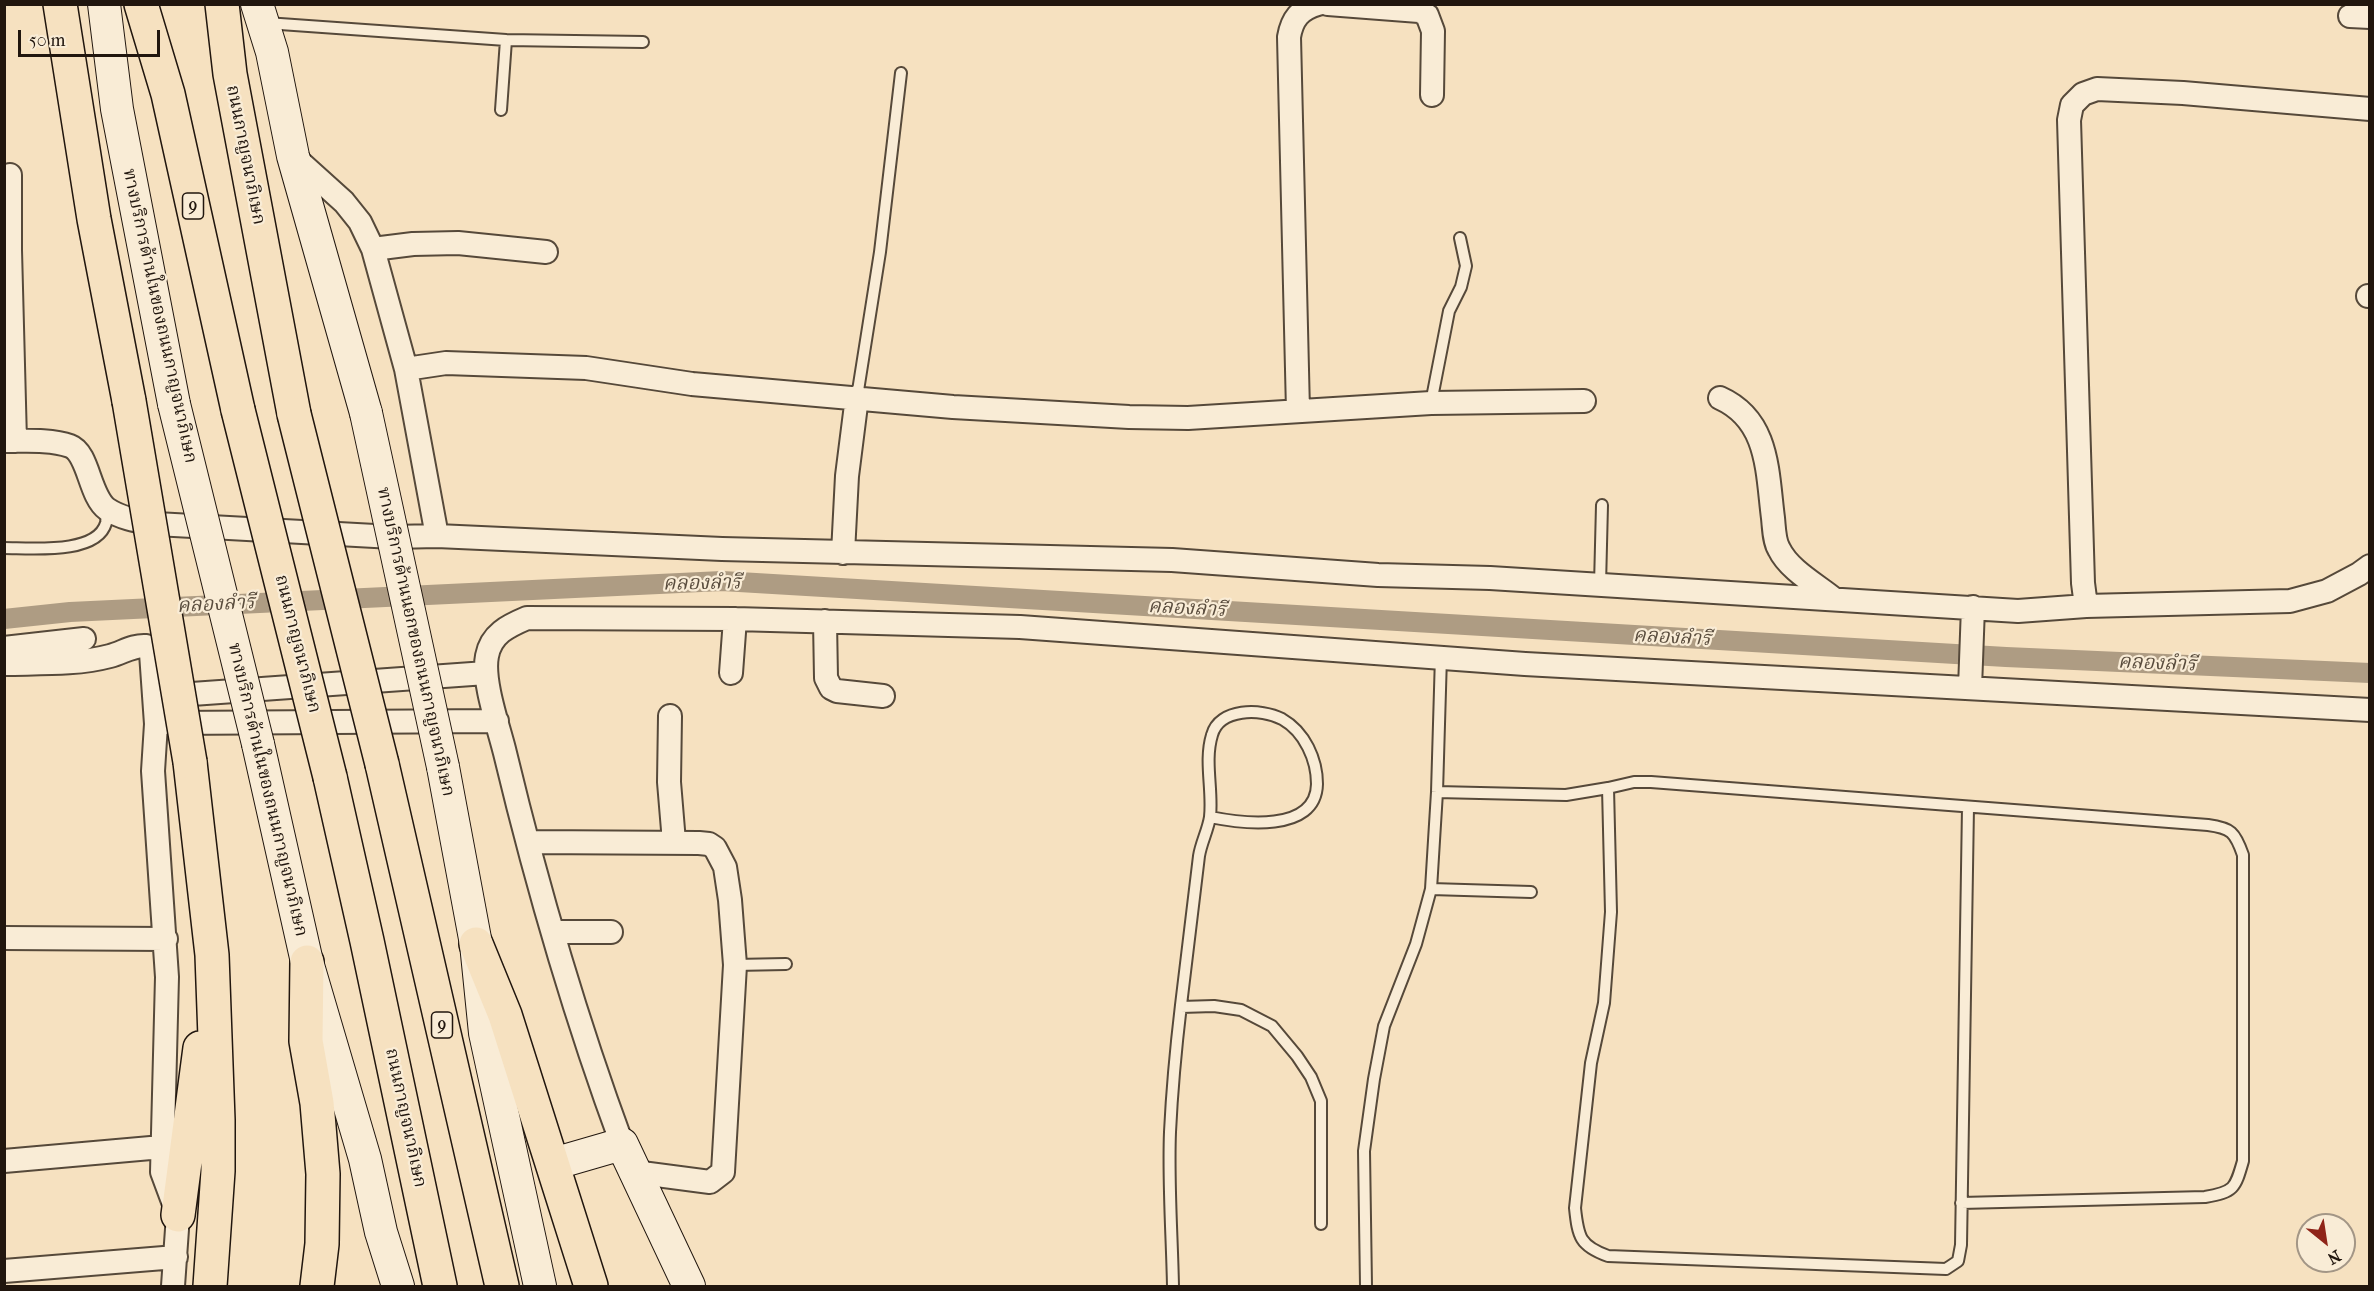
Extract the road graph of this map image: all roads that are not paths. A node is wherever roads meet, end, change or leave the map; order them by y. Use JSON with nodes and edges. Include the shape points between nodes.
{"nodes":[{"id":1,"x":60,"y":4,"type":"edge"},
{"id":2,"x":104,"y":4,"type":"edge"},
{"id":3,"x":141,"y":4,"type":"edge"},
{"id":4,"x":222,"y":4,"type":"edge"},
{"id":5,"x":1318,"y":4,"type":"edge"},
{"id":6,"x":1328,"y":4,"type":"edge"},
{"id":7,"x":259,"y":13,"type":"edge"},
{"id":8,"x":506,"y":40,"type":"junction"},
{"id":9,"x":643,"y":42,"type":"dead end"},
{"id":10,"x":901,"y":73,"type":"dead end"},
{"id":11,"x":1432,"y":95,"type":"dead end"},
{"id":12,"x":2370,"y":109,"type":"edge"},
{"id":13,"x":501,"y":110,"type":"dead end"},
{"id":14,"x":293,"y":156,"type":"junction"},
{"id":15,"x":10,"y":175,"type":"dead end"},
{"id":16,"x":1460,"y":238,"type":"dead end"},
{"id":17,"x":373,"y":249,"type":"junction"},
{"id":18,"x":7,"y":250,"type":"edge"},
{"id":19,"x":546,"y":252,"type":"dead end"},
{"id":20,"x":406,"y":369,"type":"junction"},
{"id":21,"x":857,"y":397,"type":"junction"},
{"id":22,"x":1720,"y":398,"type":"dead end"},
{"id":23,"x":1584,"y":401,"type":"dead end"},
{"id":24,"x":1431,"y":402,"type":"junction"},
{"id":25,"x":1298,"y":411,"type":"junction"},
{"id":26,"x":10,"y":441,"type":"edge"},
{"id":27,"x":1602,"y":505,"type":"dead end"},
{"id":28,"x":106,"y":508,"type":"junction"},
{"id":29,"x":445,"y":536,"type":"junction"},
{"id":30,"x":4,"y":548,"type":"edge"},
{"id":31,"x":843,"y":553,"type":"junction"},
{"id":32,"x":2370,"y":566,"type":"edge"},
{"id":33,"x":1600,"y":585,"type":"junction"},
{"id":34,"x":1834,"y":599,"type":"junction"},
{"id":35,"x":2086,"y":606,"type":"junction"},
{"id":36,"x":1972,"y":617,"type":"junction"},
{"id":37,"x":735,"y":619,"type":"junction"},
{"id":38,"x":825,"y":621,"type":"junction"},
{"id":39,"x":84,"y":639,"type":"dead end"},
{"id":40,"x":4,"y":648,"type":"edge"},
{"id":41,"x":1441,"y":656,"type":"junction"},
{"id":42,"x":4,"y":664,"type":"edge"},
{"id":43,"x":486,"y":673,"type":"junction"},
{"id":44,"x":731,"y":673,"type":"dead end"},
{"id":45,"x":1970,"y":683,"type":"junction"},
{"id":46,"x":155,"y":696,"type":"junction"},
{"id":47,"x":883,"y":696,"type":"dead end"},
{"id":48,"x":2370,"y":710,"type":"edge"},
{"id":49,"x":670,"y":716,"type":"dead end"},
{"id":50,"x":497,"y":721,"type":"junction"},
{"id":51,"x":156,"y":724,"type":"junction"},
{"id":52,"x":1608,"y":788,"type":"junction"},
{"id":53,"x":1437,"y":792,"type":"junction"},
{"id":54,"x":1968,"y":807,"type":"junction"},
{"id":55,"x":1210,"y":817,"type":"junction"},
{"id":56,"x":529,"y":842,"type":"junction"},
{"id":57,"x":674,"y":842,"type":"junction"},
{"id":58,"x":1431,"y":889,"type":"junction"},
{"id":59,"x":1532,"y":892,"type":"dead end"},
{"id":60,"x":553,"y":932,"type":"junction"},
{"id":61,"x":611,"y":932,"type":"dead end"},
{"id":62,"x":4,"y":938,"type":"edge"},
{"id":63,"x":166,"y":939,"type":"junction"},
{"id":64,"x":476,"y":944,"type":"junction"},
{"id":65,"x":212,"y":955,"type":"junction"},
{"id":66,"x":307,"y":962,"type":"junction"},
{"id":67,"x":735,"y":964,"type":"junction"},
{"id":68,"x":786,"y":964,"type":"dead end"},
{"id":69,"x":1181,"y":1007,"type":"junction"},
{"id":70,"x":162,"y":1147,"type":"junction"},
{"id":71,"x":628,"y":1158,"type":"junction"},
{"id":72,"x":4,"y":1161,"type":"edge"},
{"id":73,"x":554,"y":1164,"type":"junction"},
{"id":74,"x":1961,"y":1203,"type":"junction"},
{"id":75,"x":178,"y":1215,"type":"junction"},
{"id":76,"x":1321,"y":1224,"type":"dead end"},
{"id":77,"x":381,"y":1232,"type":"junction"},
{"id":78,"x":176,"y":1257,"type":"junction"},
{"id":79,"x":4,"y":1271,"type":"edge"},
{"id":80,"x":173,"y":1287,"type":"edge"},
{"id":81,"x":210,"y":1287,"type":"edge"},
{"id":82,"x":317,"y":1287,"type":"edge"},
{"id":83,"x":383,"y":1287,"type":"edge"},
{"id":84,"x":398,"y":1287,"type":"edge"},
{"id":85,"x":440,"y":1287,"type":"edge"},
{"id":86,"x":502,"y":1287,"type":"edge"},
{"id":87,"x":540,"y":1287,"type":"edge"},
{"id":88,"x":591,"y":1287,"type":"edge"},
{"id":89,"x":689,"y":1287,"type":"edge"},
{"id":90,"x":1173,"y":1287,"type":"edge"},
{"id":91,"x":1366,"y":1287,"type":"edge"}],
"edges":[{"from":1,"to":65,"type":"main road","bridge":true,"via":[[190,762]]},
{"from":2,"to":66,"type":"main road","name":"ทางบริการด้านในของถนนกาญจนาภิเษก","bridge":true,"via":[[117,109],[174,404]]},
{"from":3,"to":85,"type":"main road","name":"ถนนกาญจนาภิเษก","number":"9","bridge":true,"via":[[168,94],[238,410],[330,777]]},
{"from":4,"to":86,"type":"main road","name":"ถนนกาญจนาภิเษก","number":"9","bridge":true,"via":[[230,74],[294,414],[382,764]]},
{"from":5,"to":25,"type":"street","via":[[1296,16],[1289,37]]},
{"from":6,"to":11,"type":"street","via":[[1419,11],[1427,15],[1433,31]]},
{"from":7,"to":8,"type":"lane"},
{"from":7,"to":14,"type":"main road","name":"ทางบริการด้านนอกของถนนกาญจนาภิเษก","via":[[272,52]]},
{"from":8,"to":9,"type":"lane"},
{"from":8,"to":13,"type":"lane"},
{"from":10,"to":21,"type":"lane","via":[[880,252]]},
{"from":12,"to":35,"type":"street","via":[[2097,89],[2083,94],[2072,105],[2069,120]]},
{"from":14,"to":17,"type":"street","via":[[344,202],[360,222]]},
{"from":14,"to":64,"type":"main road","name":"ทางบริการด้านนอกของถนนกาญจนาภิเษก","bridge":true,"via":[[366,413],[443,767]]},
{"from":15,"to":18,"type":"street"},
{"from":16,"to":24,"type":"lane","via":[[1466,266],[1449,311]]},
{"from":17,"to":19,"type":"street","via":[[458,243]]},
{"from":17,"to":20,"type":"street"},
{"from":18,"to":26,"type":"street"},
{"from":20,"to":21,"type":"street","via":[[454,363],[586,368],[692,384]]},
{"from":20,"to":29,"type":"street"},
{"from":21,"to":25,"type":"street","via":[[1130,417],[1188,418]]},
{"from":21,"to":31,"type":"street"},
{"from":22,"to":34,"type":"street","via":[[1735,405],[1758,435],[1766,457],[1779,549]]},
{"from":23,"to":24,"type":"street"},
{"from":24,"to":25,"type":"street"},
{"from":26,"to":28,"type":"street","via":[[72,446]]},
{"from":27,"to":33,"type":"lane"},
{"from":28,"to":29,"type":"street","via":[[127,519],[156,524],[393,537]]},
{"from":28,"to":30,"type":"lane","via":[[106,523],[99,534],[82,544]]},
{"from":29,"to":31,"type":"street"},
{"from":31,"to":33,"type":"street","via":[[1172,560]]},
{"from":32,"to":35,"type":"street","via":[[2327,591],[2290,601]]},
{"from":33,"to":34,"type":"street"},
{"from":34,"to":36,"type":"street"},
{"from":35,"to":36,"type":"street"},
{"from":36,"to":45,"type":"street"},
{"from":37,"to":38,"type":"street"},
{"from":37,"to":43,"type":"street","via":[[527,618],[498,633],[489,646]]},
{"from":37,"to":44,"type":"street"},
{"from":38,"to":41,"type":"street","via":[[1020,627]]},
{"from":38,"to":47,"type":"street","via":[[826,678],[831,688],[837,692]]},
{"from":39,"to":40,"type":"street"},
{"from":41,"to":45,"type":"street","via":[[1525,664]]},
{"from":41,"to":53,"type":"lane"},
{"from":42,"to":46,"type":"street","via":[[66,663],[146,646],[151,653]]},
{"from":43,"to":46,"type":"street"},
{"from":43,"to":50,"type":"street"},
{"from":45,"to":48,"type":"street"},
{"from":46,"to":51,"type":"street"},
{"from":49,"to":57,"type":"street","via":[[669,782]]},
{"from":50,"to":51,"type":"street"},
{"from":50,"to":56,"type":"street"},
{"from":51,"to":63,"type":"street","via":[[153,771]]},
{"from":52,"to":53,"type":"lane","via":[[1566,795]]},
{"from":52,"to":54,"type":"lane","via":[[1651,782]]},
{"from":52,"to":74,"type":"lane","via":[[1611,912],[1604,1003],[1591,1063],[1575,1208],[1581,1241],[1608,1256],[1946,1269],[1958,1261]]},
{"from":53,"to":58,"type":"lane"},
{"from":54,"to":74,"type":"lane"},
{"from":54,"to":74,"type":"lane","via":[[2208,825],[2226,828],[2237,838],[2243,855],[2243,1161],[2237,1182],[2226,1194]]},
{"from":55,"to":55,"type":"lane","via":[[1240,823],[1277,823],[1310,804],[1317,789],[1315,763],[1309,748],[1292,727],[1282,719],[1254,712],[1223,718],[1215,727],[1209,755]]},
{"from":55,"to":69,"type":"lane","via":[[1200,853]]},
{"from":56,"to":57,"type":"street"},
{"from":56,"to":60,"type":"street"},
{"from":57,"to":67,"type":"street","via":[[709,844],[720,854],[730,900]]},
{"from":58,"to":59,"type":"lane"},
{"from":58,"to":91,"type":"lane","via":[[1416,944],[1384,1026],[1374,1079],[1365,1150]]},
{"from":60,"to":61,"type":"street"},
{"from":60,"to":71,"type":"street","via":[[585,1044]]},
{"from":62,"to":63,"type":"street"},
{"from":63,"to":70,"type":"street"},
{"from":64,"to":73,"type":"main road","via":[[505,1015]]},
{"from":64,"to":87,"type":"main road","name":"ทางบริการด้านนอกของถนนกาญจนาภิเษก","via":[[485,1033]]},
{"from":65,"to":75,"type":"main road"},
{"from":65,"to":81,"type":"main road","via":[[219,1171]]},
{"from":66,"to":77,"type":"main road","name":"ทางบริการด้านในของถนนกาญจนาภิเษก","via":[[365,1159]]},
{"from":66,"to":82,"type":"main road","via":[[306,1041],[317,1103],[323,1174]]},
{"from":67,"to":68,"type":"lane"},
{"from":67,"to":71,"type":"street","via":[[723,1172],[710,1182]]},
{"from":69,"to":76,"type":"lane","via":[[1241,1010],[1262,1020],[1272,1026],[1311,1077],[1320,1101]]},
{"from":69,"to":90,"type":"lane","via":[[1170,1132]]},
{"from":70,"to":72,"type":"street"},
{"from":70,"to":75,"type":"street","via":[[162,1172]]},
{"from":71,"to":73,"type":"main road"},
{"from":71,"to":89,"type":"main road"},
{"from":73,"to":88,"type":"main road"},
{"from":75,"to":78,"type":"street"},
{"from":77,"to":83,"type":"main road"},
{"from":77,"to":84,"type":"main road","name":"ทางบริการด้านในของถนนกาญจนาภิเษก"},
{"from":78,"to":79,"type":"street"},
{"from":78,"to":80,"type":"street"}]}
